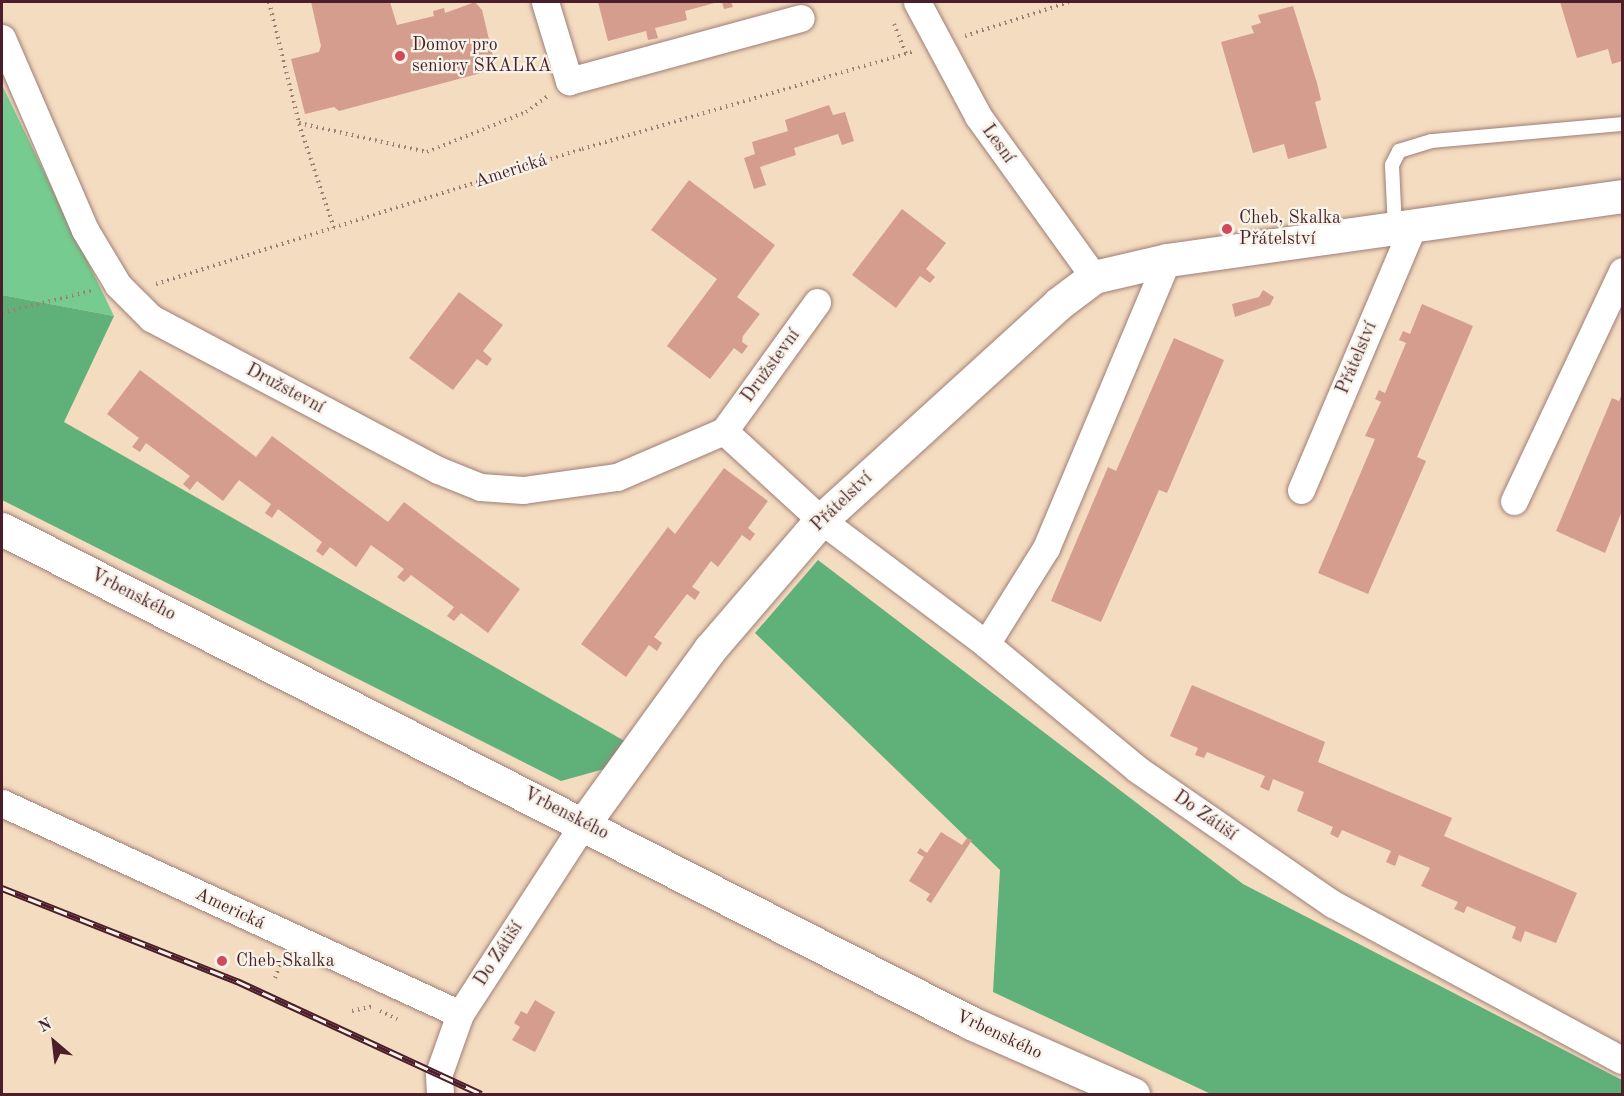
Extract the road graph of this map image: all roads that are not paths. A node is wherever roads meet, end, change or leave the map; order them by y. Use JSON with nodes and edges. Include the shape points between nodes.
{"nodes":[{"id":1,"x":545,"y":2,"type":"edge"},
{"id":2,"x":916,"y":2,"type":"edge"},
{"id":3,"x":801,"y":18,"type":"dead end"},
{"id":4,"x":2,"y":38,"type":"edge"},
{"id":5,"x":1623,"y":124,"type":"edge"},
{"id":6,"x":1623,"y":196,"type":"edge"},
{"id":7,"x":1404,"y":227,"type":"junction"},
{"id":8,"x":1167,"y":260,"type":"junction"},
{"id":9,"x":1623,"y":271,"type":"edge"},
{"id":10,"x":1094,"y":277,"type":"junction"},
{"id":11,"x":817,"y":302,"type":"dead end"},
{"id":12,"x":724,"y":431,"type":"junction"},
{"id":13,"x":1301,"y":490,"type":"dead end"},
{"id":14,"x":1514,"y":501,"type":"dead end"},
{"id":15,"x":821,"y":520,"type":"junction"},
{"id":16,"x":2,"y":529,"type":"edge"},
{"id":17,"x":986,"y":644,"type":"junction"},
{"id":18,"x":2,"y":803,"type":"edge"},
{"id":19,"x":585,"y":823,"type":"junction"},
{"id":20,"x":460,"y":1014,"type":"junction"},
{"id":21,"x":1623,"y":1060,"type":"edge"},
{"id":22,"x":440,"y":1095,"type":"edge"},
{"id":23,"x":1133,"y":1095,"type":"edge"}],
"edges":[{"from":1,"to":3,"type":"street","via":[[569,81]]},
{"from":2,"to":10,"type":"street","name":"Lesní","via":[[978,117]]},
{"from":4,"to":12,"type":"street","name":"Družstevní","via":[[71,200],[118,285],[151,318],[438,470],[480,487],[523,490],[617,477]]},
{"from":5,"to":7,"type":"lane","via":[[1432,141],[1399,151],[1392,165]]},
{"from":6,"to":7,"type":"street","name":"Přátelství"},
{"from":7,"to":8,"type":"street","name":"Přátelství"},
{"from":7,"to":13,"type":"street","name":"Přátelství"},
{"from":8,"to":10,"type":"street","name":"Přátelství"},
{"from":8,"to":17,"type":"street","via":[[1046,548]]},
{"from":9,"to":14,"type":"street"},
{"from":10,"to":15,"type":"street","name":"Přátelství","via":[[1058,304]]},
{"from":11,"to":12,"type":"street","name":"Družstevní"},
{"from":12,"to":15,"type":"street"},
{"from":15,"to":17,"type":"street","name":"Do Zátiší"},
{"from":15,"to":19,"type":"street","name":"Přátelství","via":[[710,649]]},
{"from":16,"to":19,"type":"street","name":"Vrbenského"},
{"from":17,"to":21,"type":"street","name":"Do Zátiší","via":[[1137,769],[1333,904]]},
{"from":18,"to":20,"type":"street","name":"Americká"},
{"from":19,"to":20,"type":"street","name":"Do Zátiší"},
{"from":19,"to":23,"type":"street","name":"Vrbenského","via":[[971,1023]]},
{"from":20,"to":22,"type":"street","name":"Do Zátiší","via":[[439,1073]]}]}
